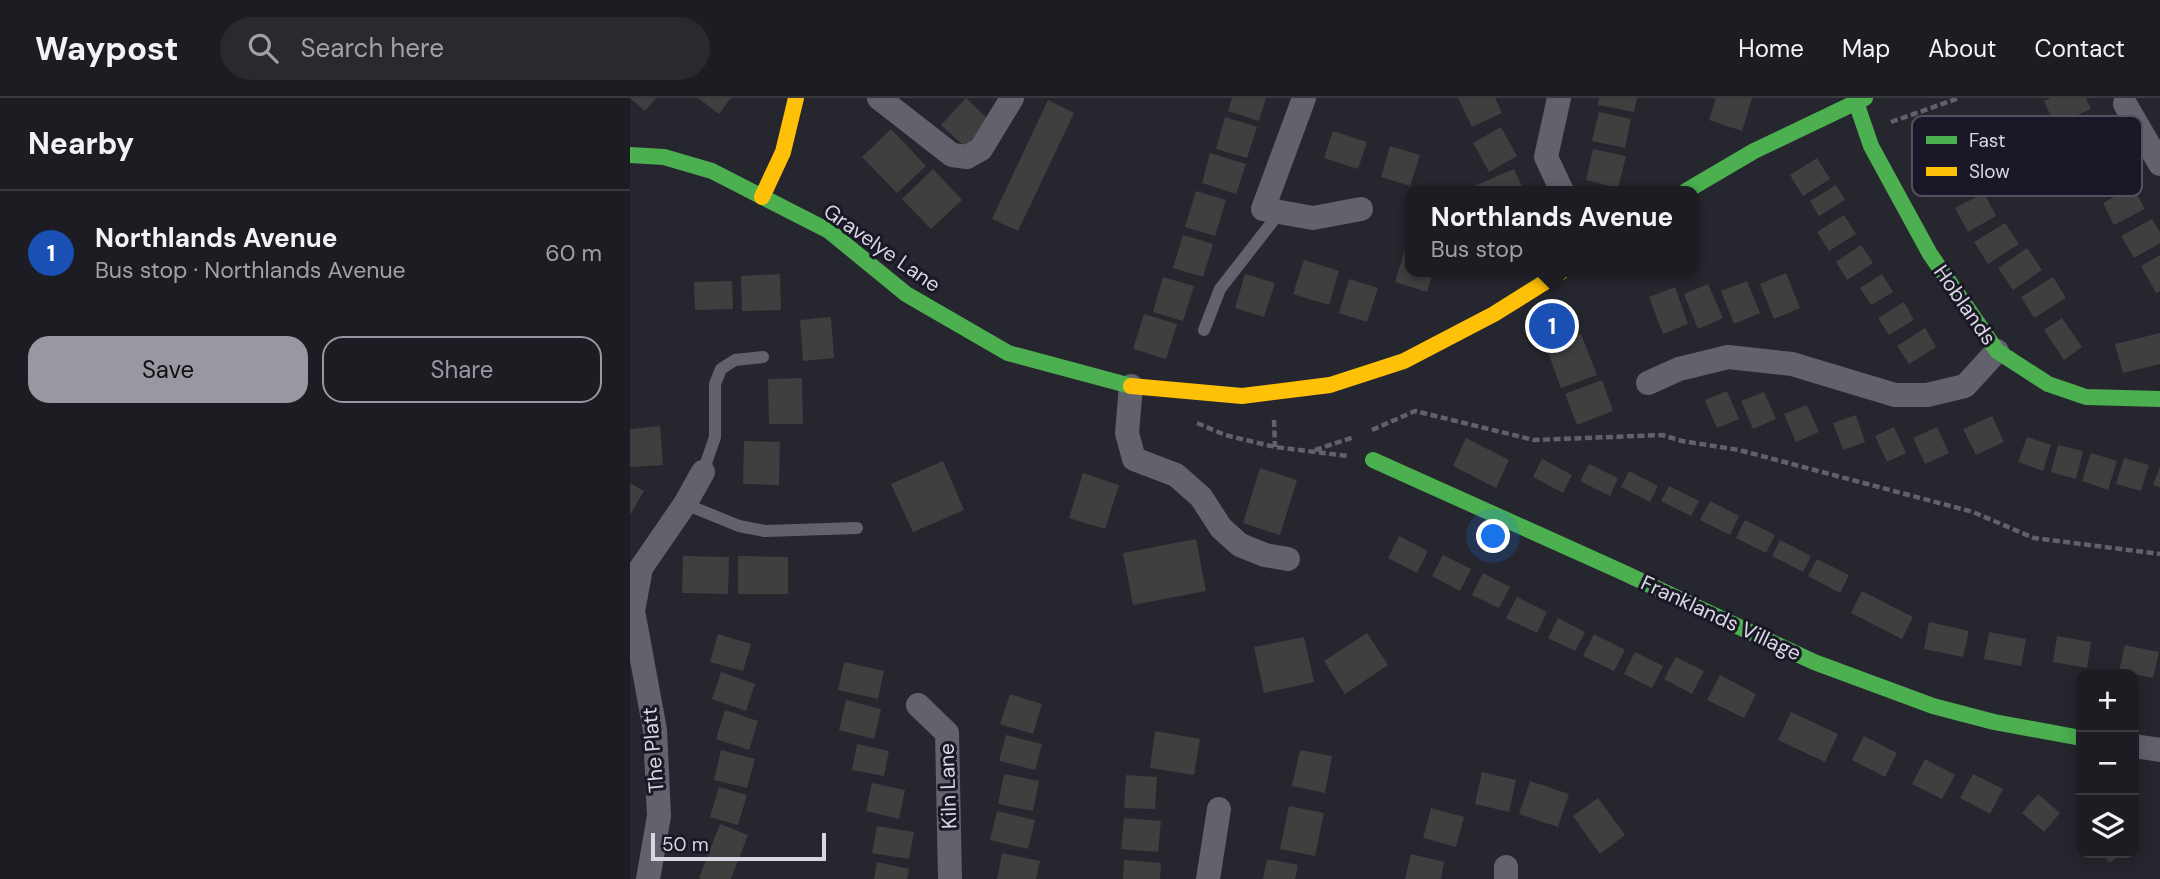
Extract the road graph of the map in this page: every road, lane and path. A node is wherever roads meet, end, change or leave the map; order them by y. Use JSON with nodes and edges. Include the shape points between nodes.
{"nodes":[{"id":1,"x":796,"y":98,"type":"edge"},
{"id":2,"x":879,"y":98,"type":"edge"},
{"id":3,"x":1013,"y":98,"type":"edge"},
{"id":4,"x":1304,"y":98,"type":"edge"},
{"id":5,"x":1559,"y":98,"type":"edge"},
{"id":6,"x":1959,"y":98,"type":"edge"},
{"id":7,"x":1861,"y":100,"type":"edge"},
{"id":8,"x":2124,"y":104,"type":"dead end"},
{"id":9,"x":2131,"y":116,"type":"edge"},
{"id":10,"x":1866,"y":130,"type":"junction"},
{"id":11,"x":2142,"y":134,"type":"edge"},
{"id":12,"x":630,"y":155,"type":"edge"},
{"id":13,"x":2160,"y":164,"type":"edge"},
{"id":14,"x":1560,"y":186,"type":"edge"},
{"id":15,"x":1694,"y":186,"type":"edge"},
{"id":16,"x":762,"y":197,"type":"junction"},
{"id":17,"x":1361,"y":209,"type":"dead end"},
{"id":18,"x":1280,"y":212,"type":"junction"},
{"id":19,"x":1553,"y":277,"type":"edge"},
{"id":20,"x":1204,"y":330,"type":"dead end"},
{"id":21,"x":1997,"y":351,"type":"junction"},
{"id":22,"x":763,"y":356,"type":"dead end"},
{"id":23,"x":1648,"y":383,"type":"dead end"},
{"id":24,"x":1141,"y":386,"type":"junction"},
{"id":25,"x":2160,"y":399,"type":"edge"},
{"id":26,"x":1193,"y":421,"type":"dead end"},
{"id":27,"x":1315,"y":450,"type":"junction"},
{"id":28,"x":1373,"y":460,"type":"joint"},
{"id":29,"x":703,"y":472,"type":"joint"},
{"id":30,"x":685,"y":504,"type":"junction"},
{"id":31,"x":857,"y":528,"type":"dead end"},
{"id":32,"x":2160,"y":554,"type":"edge"},
{"id":33,"x":1289,"y":559,"type":"dead end"},
{"id":34,"x":918,"y":705,"type":"dead end"},
{"id":35,"x":2076,"y":737,"type":"edge"},
{"id":36,"x":2139,"y":747,"type":"edge"},
{"id":37,"x":2160,"y":750,"type":"edge"},
{"id":38,"x":1219,"y":808,"type":"dead end"},
{"id":39,"x":648,"y":879,"type":"edge"},
{"id":40,"x":950,"y":879,"type":"edge"},
{"id":41,"x":1208,"y":879,"type":"edge"}],
"edges":[{"from":1,"to":16,"type":"street","via":[[783,152]]},
{"from":2,"to":3,"type":"street","via":[[952,155],[967,157],[981,149]]},
{"from":4,"to":18,"type":"street","via":[[1263,209]]},
{"from":5,"to":14,"type":"street","via":[[1546,156]]},
{"from":6,"to":10,"type":"path"},
{"from":7,"to":10,"type":"street","name":"Hoblands"},
{"from":7,"to":15,"type":"street","via":[[1754,151]]},
{"from":8,"to":9,"type":"street"},
{"from":10,"to":21,"type":"street","name":"Hoblands","via":[[1930,254]]},
{"from":11,"to":13,"type":"street"},
{"from":12,"to":16,"type":"street","name":"Gravelye Lane","via":[[664,157],[712,171]]},
{"from":16,"to":24,"type":"street","name":"Gravelye Lane","via":[[829,231],[906,294],[1008,353]]},
{"from":17,"to":18,"type":"street","via":[[1313,218]]},
{"from":18,"to":20,"type":"lane","via":[[1220,289]]},
{"from":19,"to":24,"type":"street","name":"Gravelye Lane","via":[[1404,361],[1330,385],[1242,396]]},
{"from":21,"to":23,"type":"street","via":[[1965,386],[1927,395],[1895,395],[1792,364],[1728,357],[1679,369]]},
{"from":21,"to":25,"type":"street","name":"Hoblands","via":[[2048,384],[2085,397]]},
{"from":22,"to":29,"type":"lane","via":[[735,360],[721,369],[715,384],[715,437]]},
{"from":24,"to":33,"type":"street","via":[[1127,433],[1134,459],[1176,475],[1201,497],[1220,528],[1240,544]]},
{"from":26,"to":27,"type":"path","via":[[1275,447]]},
{"from":27,"to":28,"type":"path"},
{"from":27,"to":32,"type":"path","via":[[1415,411],[1534,440],[1662,435],[1739,450],[1973,512],[2034,538]]},
{"from":28,"to":35,"type":"street","name":"Franklands Village","via":[[1814,662],[1933,706]]},
{"from":29,"to":30,"type":"street","name":"The Platt"},
{"from":30,"to":31,"type":"lane","via":[[739,526],[765,531]]},
{"from":30,"to":39,"type":"street","name":"The Platt","via":[[641,568],[633,611],[655,730],[659,816]]},
{"from":34,"to":40,"type":"street","name":"Kiln Lane","via":[[947,733]]},
{"from":36,"to":37,"type":"street"},
{"from":38,"to":41,"type":"street"}]}
